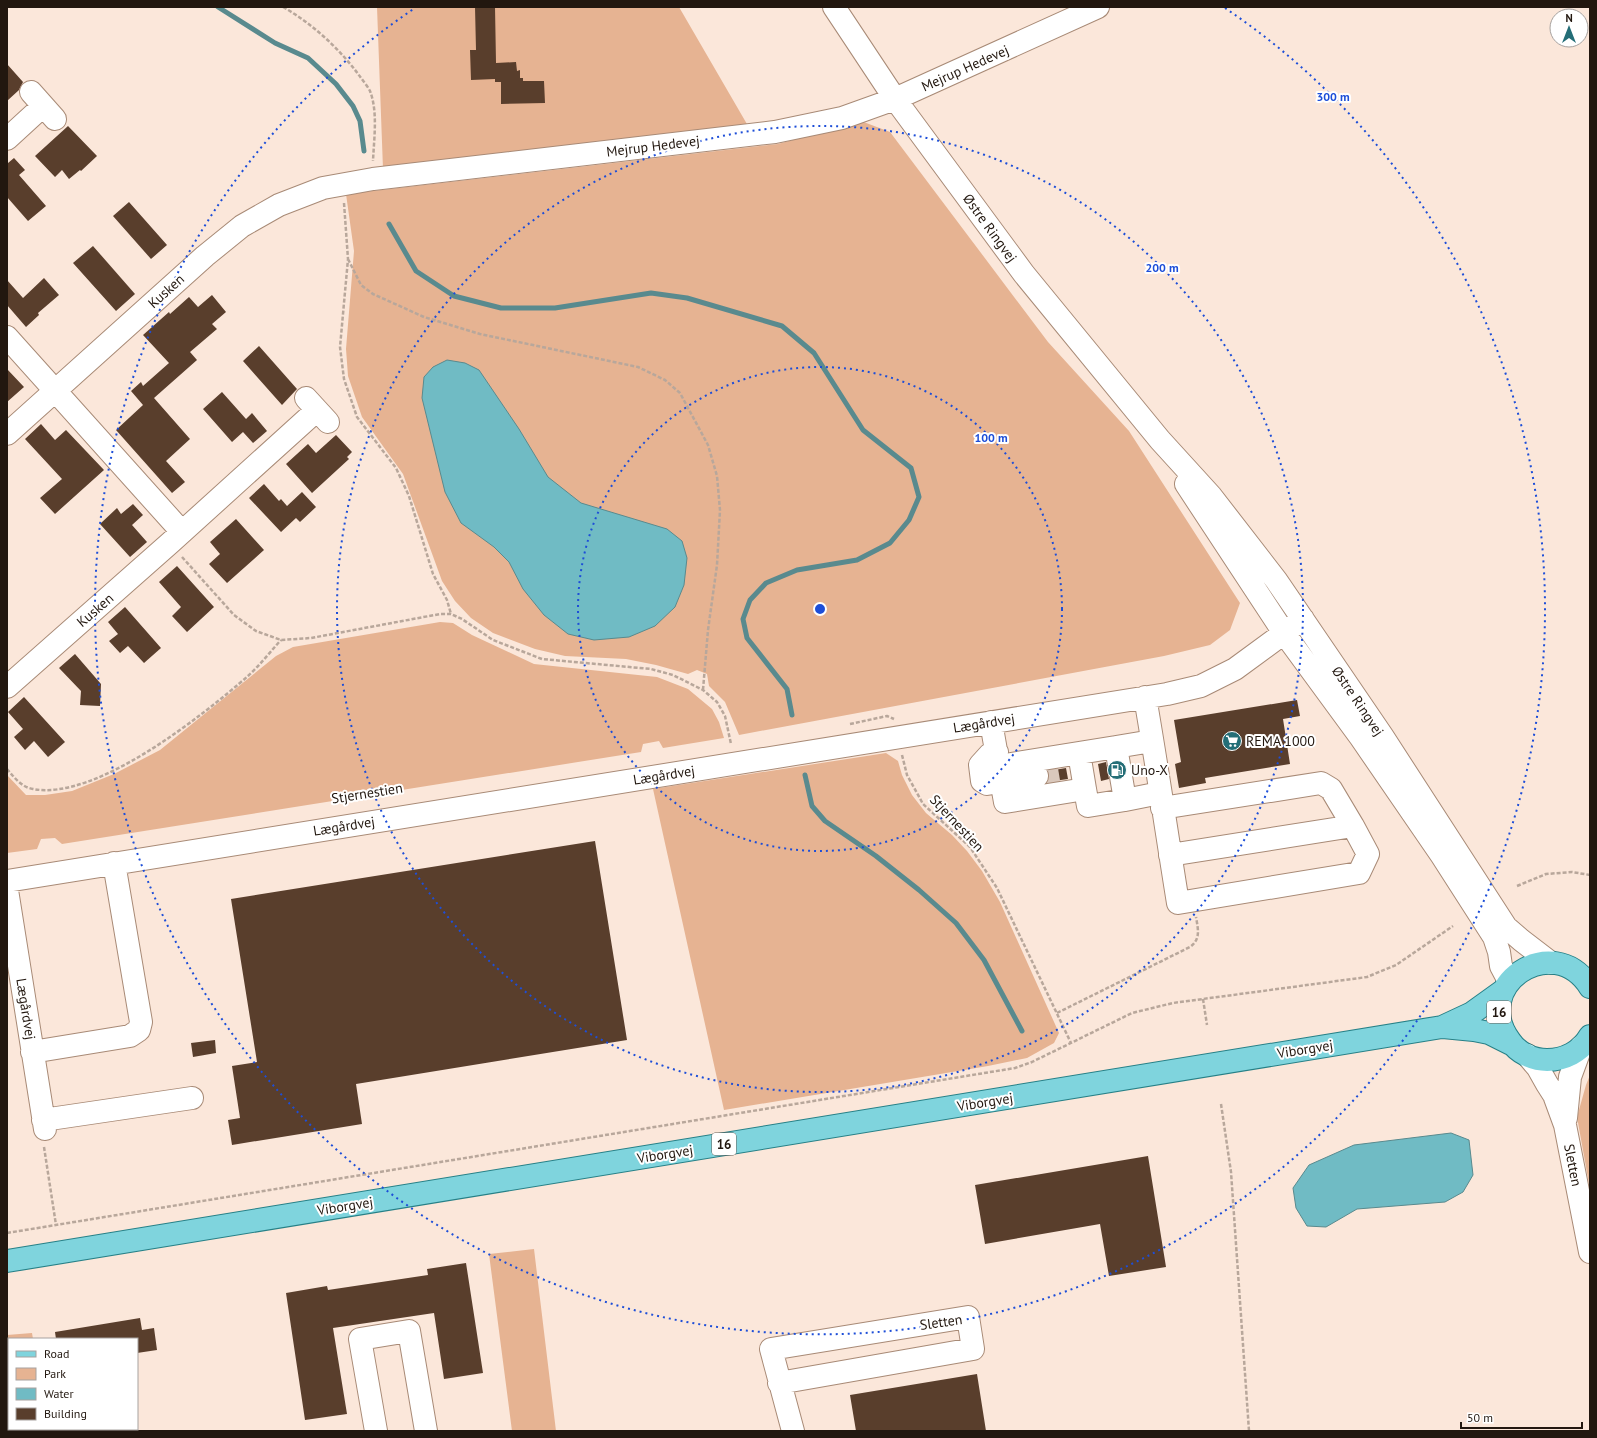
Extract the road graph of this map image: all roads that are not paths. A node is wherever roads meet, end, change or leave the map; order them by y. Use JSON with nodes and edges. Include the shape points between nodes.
{"nodes":[{"id":1,"x":834,"y":7,"type":"edge"},
{"id":2,"x":1098,"y":7,"type":"edge"},
{"id":3,"x":895,"y":99,"type":"junction"},
{"id":4,"x":43,"y":106,"type":"dead end"},
{"id":5,"x":7,"y":138,"type":"edge"},
{"id":6,"x":205,"y":256,"type":"joint"},
{"id":7,"x":7,"y":337,"type":"edge"},
{"id":8,"x":56,"y":391,"type":"junction"},
{"id":9,"x":317,"y":410,"type":"dead end"},
{"id":10,"x":7,"y":434,"type":"edge"},
{"id":11,"x":1160,"y":440,"type":"junction"},
{"id":12,"x":176,"y":538,"type":"junction"},
{"id":13,"x":1303,"y":619,"type":"junction"},
{"id":14,"x":1284,"y":633,"type":"junction"},
{"id":15,"x":7,"y":687,"type":"edge"},
{"id":16,"x":1145,"y":697,"type":"junction"},
{"id":17,"x":991,"y":722,"type":"junction"},
{"id":18,"x":1152,"y":741,"type":"junction"},
{"id":19,"x":1116,"y":747,"type":"junction"},
{"id":20,"x":999,"y":767,"type":"junction"},
{"id":21,"x":1078,"y":770,"type":"junction"},
{"id":22,"x":1037,"y":776,"type":"tunnel mouth"},
{"id":23,"x":1125,"y":800,"type":"junction"},
{"id":24,"x":1161,"y":801,"type":"junction"},
{"id":25,"x":1353,"y":826,"type":"junction"},
{"id":26,"x":1170,"y":855,"type":"junction"},
{"id":27,"x":114,"y":863,"type":"junction"},
{"id":28,"x":7,"y":881,"type":"edge"},
{"id":29,"x":7,"y":890,"type":"edge"},
{"id":30,"x":1551,"y":963,"type":"junction"},
{"id":31,"x":1588,"y":982,"type":"edge"},
{"id":32,"x":1506,"y":985,"type":"junction"},
{"id":33,"x":1442,"y":1027,"type":"junction"},
{"id":34,"x":1586,"y":1042,"type":"edge"},
{"id":35,"x":1519,"y":1050,"type":"junction"},
{"id":36,"x":32,"y":1052,"type":"junction"},
{"id":37,"x":192,"y":1098,"type":"dead end"},
{"id":38,"x":1565,"y":1125,"type":"junction"},
{"id":39,"x":1590,"y":1252,"type":"edge"},
{"id":40,"x":7,"y":1261,"type":"edge"},
{"id":41,"x":779,"y":1383,"type":"junction"},
{"id":42,"x":376,"y":1431,"type":"edge"},
{"id":43,"x":426,"y":1431,"type":"edge"},
{"id":44,"x":793,"y":1431,"type":"edge"}],
"edges":[{"from":1,"to":3,"type":"street","name":"Østre Ringvej"},
{"from":2,"to":3,"type":"street","name":"Mejrup Hedevej"},
{"from":3,"to":6,"type":"street","name":"Mejrup Hedevej","via":[[842,118],[775,132],[373,179],[322,188],[279,205],[242,226]]},
{"from":3,"to":11,"type":"street","name":"Østre Ringvej","via":[[1024,274]]},
{"from":4,"to":5,"type":"street"},
{"from":6,"to":8,"type":"street","name":"Kusken"},
{"from":7,"to":8,"type":"street"},
{"from":8,"to":10,"type":"street","name":"Kusken"},
{"from":8,"to":12,"type":"street"},
{"from":9,"to":12,"type":"street","name":"Kusken"},
{"from":11,"to":13,"type":"street","name":"Østre Ringvej","via":[[1211,496]]},
{"from":11,"to":14,"type":"street","name":"Østre Ringvej","via":[[1197,502]]},
{"from":12,"to":15,"type":"street","name":"Kusken"},
{"from":13,"to":14,"type":"street","name":"Lægårdvej"},
{"from":13,"to":30,"type":"street","name":"Østre Ringvej","via":[[1506,927]]},
{"from":14,"to":16,"type":"street","name":"Lægårdvej","via":[[1235,669],[1202,686]]},
{"from":14,"to":32,"type":"street","name":"Østre Ringvej","via":[[1361,738],[1494,937]]},
{"from":16,"to":17,"type":"street","name":"Lægårdvej"},
{"from":16,"to":18,"type":"street"},
{"from":17,"to":20,"type":"street"},
{"from":17,"to":27,"type":"street","name":"Lægårdvej"},
{"from":18,"to":19,"type":"street"},
{"from":18,"to":24,"type":"street"},
{"from":19,"to":21,"type":"street"},
{"from":19,"to":23,"type":"street"},
{"from":20,"to":21,"type":"street"},
{"from":20,"to":21,"type":"street","via":[[1005,802]]},
{"from":20,"to":22,"type":"street"},
{"from":21,"to":23,"type":"street","via":[[1088,806]]},
{"from":23,"to":24,"type":"street"},
{"from":24,"to":25,"type":"street","via":[[1320,783],[1331,789]]},
{"from":24,"to":26,"type":"street"},
{"from":25,"to":26,"type":"street"},
{"from":25,"to":26,"type":"street","via":[[1368,854],[1359,873],[1192,901],[1178,903]]},
{"from":27,"to":28,"type":"street","name":"Lægårdvej"},
{"from":27,"to":36,"type":"street","via":[[141,1022],[139,1030],[130,1036]]},
{"from":29,"to":36,"type":"street","name":"Lægårdvej"},
{"from":30,"to":31,"type":"main road","number":"16","via":[[1569,967]]},
{"from":30,"to":32,"type":"main road","number":"16","via":[[1532,965]]},
{"from":32,"to":33,"type":"main road","name":"Viborgvej","number":"16","via":[[1472,1013]]},
{"from":32,"to":35,"type":"main road","number":"16","via":[[1501,999],[1500,1018],[1504,1032]]},
{"from":33,"to":35,"type":"main road","name":"Viborgvej","number":"16","via":[[1481,1032]]},
{"from":33,"to":40,"type":"main road","name":"Viborgvej","number":"16"},
{"from":34,"to":35,"type":"main road","number":"16","via":[[1564,1058],[1554,1060],[1536,1059]]},
{"from":34,"to":38,"type":"street","name":"Sletten","via":[[1570,1077]]},
{"from":35,"to":38,"type":"street","name":"Sletten","via":[[1538,1068],[1554,1095]]},
{"from":36,"to":37,"type":"street","name":"Lægårdvej","via":[[44,1125]]},
{"from":38,"to":39,"type":"street","name":"Sletten"},
{"from":41,"to":41,"type":"street","name":"Sletten","via":[[770,1349],[968,1317],[973,1349]]},
{"from":41,"to":44,"type":"street","name":"Sletten"},
{"from":42,"to":43,"type":"street","via":[[360,1340],[409,1331]]}]}
